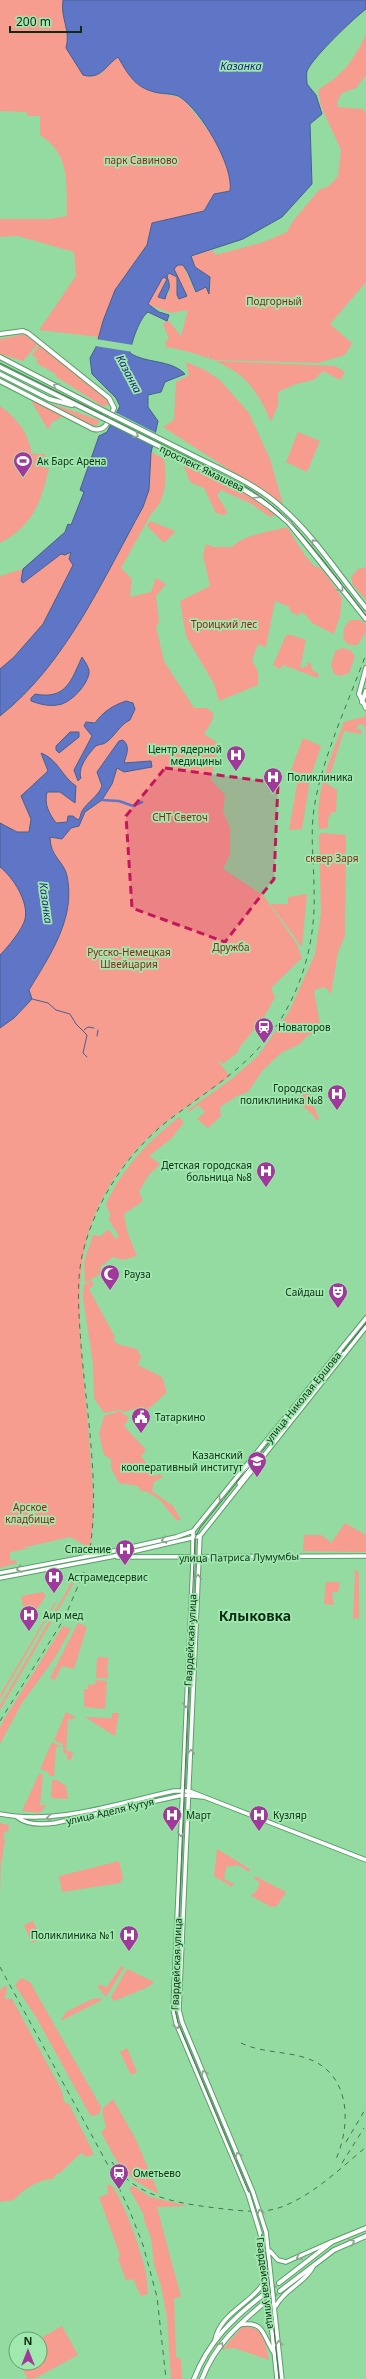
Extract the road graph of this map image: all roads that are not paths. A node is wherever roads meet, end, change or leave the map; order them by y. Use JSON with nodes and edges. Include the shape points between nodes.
{"nodes":[{"id":1,"x":0,"y":336,"type":"edge"},
{"id":2,"x":0,"y":357,"type":"edge"},
{"id":3,"x":0,"y":367,"type":"edge"},
{"id":4,"x":0,"y":374,"type":"edge"},
{"id":5,"x":0,"y":381,"type":"edge"},
{"id":6,"x":49,"y":399,"type":"junction"},
{"id":7,"x":43,"y":404,"type":"junction"},
{"id":8,"x":82,"y":408,"type":"junction"},
{"id":9,"x":366,"y":608,"type":"edge"},
{"id":10,"x":366,"y":619,"type":"edge"},
{"id":11,"x":366,"y":668,"type":"edge"},
{"id":12,"x":366,"y":691,"type":"edge"},
{"id":13,"x":363,"y":704,"type":"junction"},
{"id":14,"x":366,"y":708,"type":"edge"},
{"id":15,"x":366,"y":1318,"type":"edge"},
{"id":16,"x":366,"y":1327,"type":"edge"},
{"id":17,"x":349,"y":1339,"type":"junction"},
{"id":18,"x":349,"y":1347,"type":"junction"},
{"id":19,"x":335,"y":1360,"type":"junction"},
{"id":20,"x":327,"y":1374,"type":"junction"},
{"id":21,"x":314,"y":1383,"type":"junction"},
{"id":22,"x":276,"y":1431,"type":"junction"},
{"id":23,"x":274,"y":1441,"type":"junction"},
{"id":24,"x":255,"y":1460,"type":"junction"},
{"id":25,"x":240,"y":1474,"type":"junction"},
{"id":26,"x":230,"y":1497,"type":"junction"},
{"id":27,"x":193,"y":1531,"type":"junction"},
{"id":28,"x":200,"y":1536,"type":"junction"},
{"id":29,"x":193,"y":1539,"type":"junction"},
{"id":30,"x":112,"y":1556,"type":"junction"},
{"id":31,"x":366,"y":1556,"type":"edge"},
{"id":32,"x":194,"y":1558,"type":"junction"},
{"id":33,"x":199,"y":1558,"type":"junction"},
{"id":34,"x":0,"y":1572,"type":"edge"},
{"id":35,"x":0,"y":1578,"type":"edge"},
{"id":36,"x":183,"y":1790,"type":"junction"},
{"id":37,"x":189,"y":1791,"type":"junction"},
{"id":38,"x":183,"y":1795,"type":"junction"},
{"id":39,"x":189,"y":1796,"type":"junction"},
{"id":40,"x":205,"y":1797,"type":"junction"},
{"id":41,"x":107,"y":1806,"type":"junction"},
{"id":42,"x":108,"y":1811,"type":"junction"},
{"id":43,"x":0,"y":1814,"type":"edge"},
{"id":44,"x":64,"y":1815,"type":"junction"},
{"id":45,"x":16,"y":1817,"type":"junction"},
{"id":46,"x":68,"y":1821,"type":"junction"},
{"id":47,"x":366,"y":1860,"type":"edge"},
{"id":48,"x":177,"y":1926,"type":"junction"},
{"id":49,"x":183,"y":1926,"type":"junction"},
{"id":50,"x":219,"y":2109,"type":"junction"},
{"id":51,"x":213,"y":2112,"type":"junction"},
{"id":52,"x":366,"y":2228,"type":"edge"},
{"id":53,"x":366,"y":2236,"type":"edge"},
{"id":54,"x":332,"y":2242,"type":"junction"},
{"id":55,"x":269,"y":2250,"type":"junction"},
{"id":56,"x":315,"y":2265,"type":"junction"},
{"id":57,"x":266,"y":2277,"type":"junction"},
{"id":58,"x":279,"y":2283,"type":"tunnel mouth"},
{"id":59,"x":280,"y":2291,"type":"tunnel mouth"},
{"id":60,"x":263,"y":2295,"type":"tunnel mouth"},
{"id":61,"x":264,"y":2303,"type":"tunnel mouth"},
{"id":62,"x":276,"y":2308,"type":"junction"},
{"id":63,"x":238,"y":2325,"type":"junction"},
{"id":64,"x":215,"y":2340,"type":"junction"},
{"id":65,"x":274,"y":2354,"type":"junction"},
{"id":66,"x":194,"y":2379,"type":"edge"},
{"id":67,"x":202,"y":2379,"type":"edge"},
{"id":68,"x":277,"y":2379,"type":"edge"},
{"id":69,"x":282,"y":2379,"type":"edge"}],
"edges":[{"from":1,"to":7,"type":"main road","via":[[22,331],[28,333],[109,398],[114,408],[106,426],[99,430]]},
{"from":9,"to":2,"type":"main road","name":"проспект Ямашева","one_way":true,"bridge":true,"via":[[314,542],[280,506],[246,482]]},
{"from":3,"to":8,"type":"main road","name":"проспект Ямашева"},
{"from":4,"to":6,"type":"main road"},
{"from":5,"to":7,"type":"main road"},
{"from":6,"to":7,"type":"main road","via":[[45,399]]},
{"from":6,"to":8,"type":"main road"},
{"from":8,"to":10,"type":"main road","name":"проспект Ямашева","one_way":true,"bridge":true,"via":[[242,487],[279,514]]},
{"from":11,"to":13,"type":"main road","via":[[359,688]]},
{"from":12,"to":13,"type":"main road","via":[[362,697]]},
{"from":13,"to":14,"type":"main road"},
{"from":15,"to":17,"type":"main road","name":"улица Николая Ершова"},
{"from":16,"to":18,"type":"main road","name":"улица Николая Ершова"},
{"from":17,"to":19,"type":"main road"},
{"from":17,"to":21,"type":"main road","name":"улица Николая Ершова"},
{"from":18,"to":19,"type":"main road"},
{"from":18,"to":20,"type":"main road","name":"улица Николая Ершова"},
{"from":19,"to":20,"type":"main road"},
{"from":19,"to":21,"type":"main road"},
{"from":20,"to":23,"type":"main road","name":"улица Николая Ершова"},
{"from":21,"to":22,"type":"main road","via":[[296,1409]]},
{"from":22,"to":24,"type":"main road"},
{"from":22,"to":25,"type":"main road","name":"улица Николая Ершова"},
{"from":23,"to":24,"type":"main road"},
{"from":23,"to":26,"type":"main road","name":"улица Николая Ершова"},
{"from":24,"to":25,"type":"main road"},
{"from":24,"to":26,"type":"main road"},
{"from":25,"to":27,"type":"main road","name":"улица Николая Ершова","one_way":true},
{"from":26,"to":28,"type":"main road","name":"улица Николая Ершова"},
{"from":27,"to":28,"type":"main road"},
{"from":27,"to":29,"type":"main road","name":"Гвардейская улица"},
{"from":27,"to":34,"type":"main road","one_way":true,"via":[[105,1553]]},
{"from":28,"to":29,"type":"main road","name":"улица Николая Ершова"},
{"from":28,"to":33,"type":"main road","name":"Гвардейская улица"},
{"from":29,"to":30,"type":"main road","name":"улица Николая Ершова"},
{"from":29,"to":32,"type":"main road","name":"Гвардейская улица"},
{"from":30,"to":32,"type":"main road","name":"улица Патриса Лумумбы"},
{"from":30,"to":35,"type":"main road","name":"улица Николая Ершова"},
{"from":31,"to":33,"type":"main road","name":"улица Патриса Лумумбы"},
{"from":32,"to":33,"type":"main road","name":"улица Патриса Лумумбы"},
{"from":32,"to":36,"type":"main road","name":"Гвардейская улица","one_way":true},
{"from":37,"to":33,"type":"main road","name":"Гвардейская улица","one_way":true},
{"from":36,"to":37,"type":"main road","name":"улица Аделя Кутуя"},
{"from":36,"to":38,"type":"main road","name":"Гвардейская улица"},
{"from":36,"to":41,"type":"main road","name":"улица Аделя Кутуя"},
{"from":37,"to":39,"type":"main road","name":"Гвардейская улица"},
{"from":37,"to":40,"type":"main road","name":"улица Аделя Кутуя"},
{"from":38,"to":39,"type":"main road","name":"улица Аделя Кутуя"},
{"from":38,"to":42,"type":"main road","name":"улица Аделя Кутуя"},
{"from":38,"to":48,"type":"main road","name":"Гвардейская улица","one_way":true},
{"from":39,"to":40,"type":"main road","name":"улица Аделя Кутуя"},
{"from":39,"to":49,"type":"main road","name":"Гвардейская улица"},
{"from":40,"to":47,"type":"main road","name":"улица Аделя Кутуя"},
{"from":41,"to":42,"type":"main road"},
{"from":41,"to":44,"type":"main road","name":"улица Аделя Кутуя"},
{"from":42,"to":46,"type":"main road","name":"улица Аделя Кутуя"},
{"from":43,"to":45,"type":"main road","name":"улица Аделя Кутуя"},
{"from":44,"to":45,"type":"main road","name":"улица Аделя Кутуя","one_way":true,"via":[[53,1818]]},
{"from":44,"to":46,"type":"main road","via":[[64,1820]]},
{"from":45,"to":46,"type":"main road","name":"улица Аделя Кутуя","via":[[22,1821],[39,1824]]},
{"from":48,"to":49,"type":"main road"},
{"from":48,"to":51,"type":"main road","name":"Гвардейская улица","one_way":true,"via":[[174,2017]]},
{"from":50,"to":49,"type":"main road","name":"Гвардейская улица","one_way":true,"via":[[180,2016]]},
{"from":50,"to":51,"type":"main road"},
{"from":55,"to":50,"type":"main road","name":"Гвардейская улица","one_way":true,"bridge":true,"via":[[253,2192]]},
{"from":51,"to":57,"type":"main road","name":"Гвардейская улица","bridge":true,"via":[[248,2194],[260,2233]]},
{"from":52,"to":54,"type":"main road"},
{"from":56,"to":53,"type":"main road","one_way":true,"via":[[334,2250]]},
{"from":54,"to":55,"type":"main road","one_way":true,"via":[[286,2262],[278,2260]]},
{"from":54,"to":58,"type":"main road"},
{"from":55,"to":62,"type":"main road","name":"Гвардейская улица"},
{"from":56,"to":59,"type":"main road"},
{"from":56,"to":62,"type":"main road","via":[[310,2274],[280,2298]]},
{"from":57,"to":64,"type":"main road","via":[[258,2290],[222,2323]]},
{"from":57,"to":65,"type":"main road","name":"Гвардейская улица"},
{"from":60,"to":64,"type":"main road","via":[[238,2314]]},
{"from":61,"to":63,"type":"main road"},
{"from":69,"to":62,"type":"main road","name":"Гвардейская улица","one_way":true},
{"from":63,"to":65,"type":"main road","via":[[250,2324],[262,2329]]},
{"from":67,"to":63,"type":"main road","one_way":true,"via":[[210,2359],[226,2336]]},
{"from":64,"to":66,"type":"main road","via":[[203,2358]]},
{"from":65,"to":68,"type":"main road","name":"Гвардейская улица"}]}
